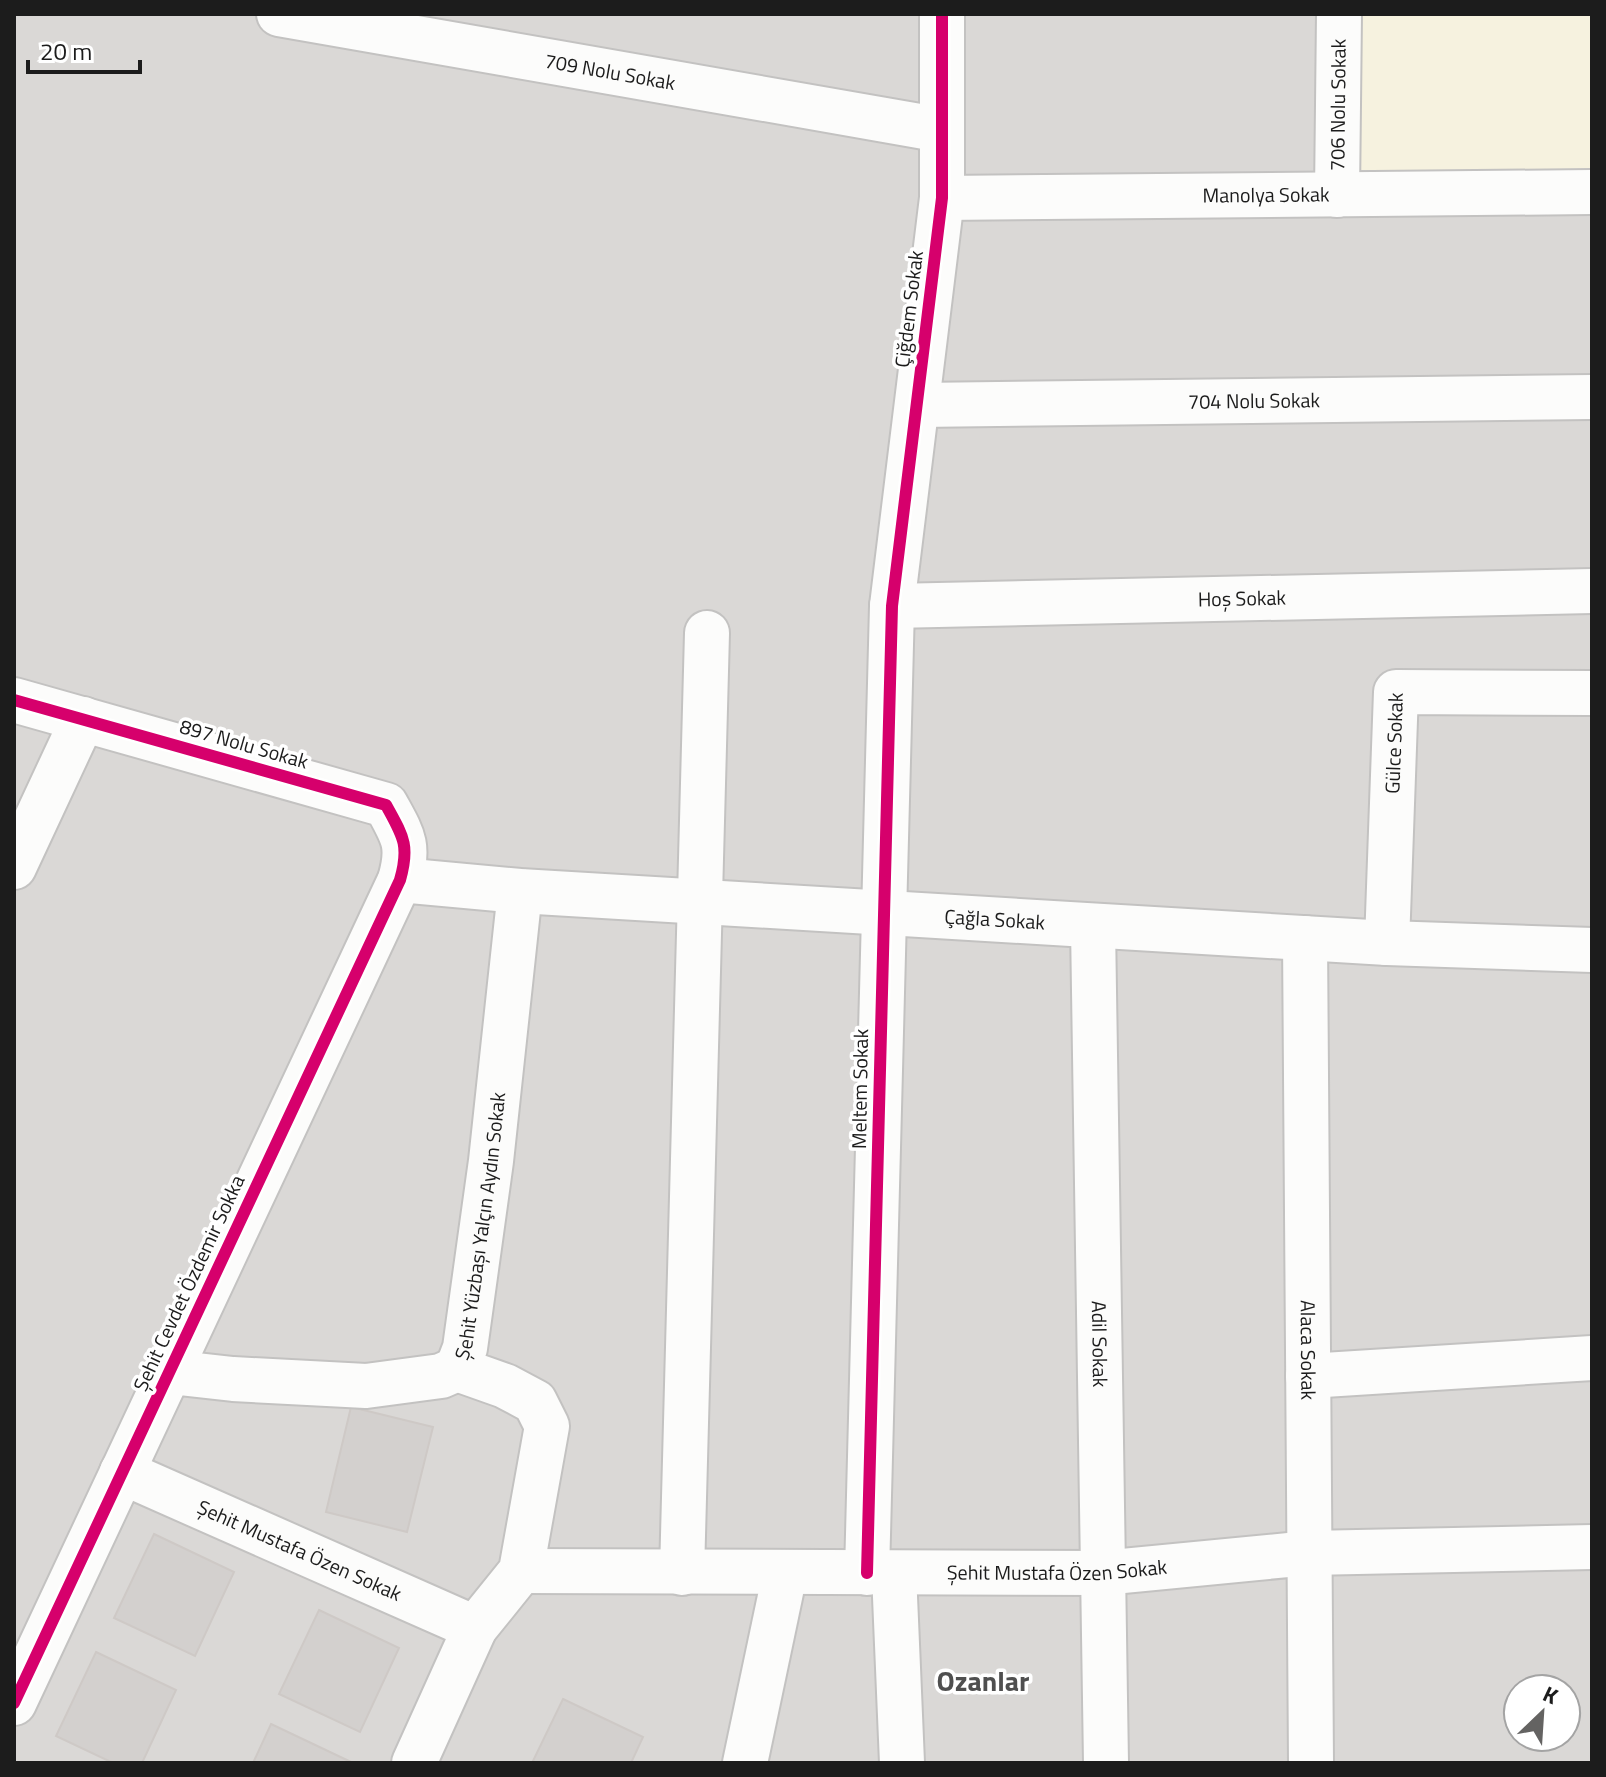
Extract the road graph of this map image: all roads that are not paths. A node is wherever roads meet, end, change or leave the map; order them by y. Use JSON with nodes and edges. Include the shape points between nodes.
{"nodes":[{"id":1,"x":279,"y":14,"type":"edge"},
{"id":2,"x":942,"y":14,"type":"edge"},
{"id":3,"x":1339,"y":14,"type":"edge"},
{"id":4,"x":942,"y":130,"type":"junction"},
{"id":5,"x":1592,"y":192,"type":"edge"},
{"id":6,"x":1337,"y":195,"type":"junction"},
{"id":7,"x":942,"y":198,"type":"junction"},
{"id":8,"x":1592,"y":397,"type":"edge"},
{"id":9,"x":918,"y":405,"type":"junction"},
{"id":10,"x":1592,"y":591,"type":"edge"},
{"id":11,"x":892,"y":606,"type":"junction"},
{"id":12,"x":707,"y":633,"type":"dead end"},
{"id":13,"x":1592,"y":693,"type":"edge"},
{"id":14,"x":14,"y":700,"type":"edge"},
{"id":15,"x":83,"y":719,"type":"junction"},
{"id":16,"x":14,"y":867,"type":"edge"},
{"id":17,"x":400,"y":880,"type":"junction"},
{"id":18,"x":520,"y":891,"type":"junction"},
{"id":19,"x":700,"y":901,"type":"junction"},
{"id":20,"x":884,"y":913,"type":"junction"},
{"id":21,"x":1093,"y":926,"type":"junction"},
{"id":22,"x":1305,"y":938,"type":"junction"},
{"id":23,"x":1387,"y":943,"type":"junction"},
{"id":24,"x":1592,"y":950,"type":"edge"},
{"id":25,"x":1592,"y":1358,"type":"edge"},
{"id":26,"x":457,"y":1369,"type":"junction"},
{"id":27,"x":170,"y":1372,"type":"junction"},
{"id":28,"x":1308,"y":1376,"type":"junction"},
{"id":29,"x":122,"y":1472,"type":"junction"},
{"id":30,"x":1592,"y":1547,"type":"edge"},
{"id":31,"x":1309,"y":1553,"type":"junction"},
{"id":32,"x":521,"y":1571,"type":"junction"},
{"id":33,"x":682,"y":1573,"type":"junction"},
{"id":34,"x":785,"y":1573,"type":"junction"},
{"id":35,"x":880,"y":1573,"type":"junction"},
{"id":36,"x":1102,"y":1573,"type":"junction"},
{"id":37,"x":475,"y":1628,"type":"junction"},
{"id":38,"x":14,"y":1703,"type":"edge"},
{"id":39,"x":414,"y":1763,"type":"edge"},
{"id":40,"x":745,"y":1763,"type":"edge"},
{"id":41,"x":902,"y":1763,"type":"edge"},
{"id":42,"x":1106,"y":1763,"type":"edge"},
{"id":43,"x":1311,"y":1763,"type":"edge"}],
"edges":[{"from":1,"to":4,"type":"street","name":"709 Nolu Sokak"},
{"from":2,"to":4,"type":"street","name":"Çiğdem Sokak"},
{"from":3,"to":6,"type":"street","name":"706 Nolu Sokak"},
{"from":4,"to":7,"type":"street","name":"Çiğdem Sokak"},
{"from":5,"to":6,"type":"street","name":"Manolya Sokak"},
{"from":6,"to":7,"type":"street","name":"Manolya Sokak"},
{"from":7,"to":9,"type":"street","name":"Çiğdem Sokak"},
{"from":8,"to":9,"type":"street","name":"704 Nolu Sokak"},
{"from":9,"to":11,"type":"street","name":"Çiğdem Sokak"},
{"from":10,"to":11,"type":"street","name":"Hoş Sokak"},
{"from":11,"to":20,"type":"street","name":"Meltem Sokak"},
{"from":12,"to":19,"type":"street"},
{"from":13,"to":23,"type":"street","name":"Gülce Sokak","via":[[1396,692]]},
{"from":14,"to":15,"type":"street","name":"897 Nolu Sokak"},
{"from":15,"to":16,"type":"street"},
{"from":15,"to":17,"type":"street","name":"897 Nolu Sokak","via":[[386,805],[401,833],[406,858]]},
{"from":17,"to":18,"type":"street","name":"Çağla Sokak"},
{"from":17,"to":27,"type":"street","name":"Şehit Cevdet Özdemir Sokka"},
{"from":18,"to":19,"type":"street","name":"Çağla Sokak"},
{"from":18,"to":26,"type":"street","name":"Şehit Yüzbaşı Yalçın Aydın Sokak","via":[[491,1161],[465,1348]]},
{"from":19,"to":20,"type":"street","name":"Çağla Sokak"},
{"from":19,"to":33,"type":"street"},
{"from":20,"to":21,"type":"street","name":"Çağla Sokak"},
{"from":20,"to":35,"type":"street","name":"Meltem Sokak"},
{"from":21,"to":22,"type":"street","name":"Çağla Sokak"},
{"from":21,"to":36,"type":"street","name":"Adil Sokak"},
{"from":22,"to":23,"type":"street","name":"Çağla Sokak"},
{"from":22,"to":28,"type":"street","name":"Alaca Sokak"},
{"from":23,"to":24,"type":"street","name":"Çağla Sokak"},
{"from":25,"to":28,"type":"street"},
{"from":26,"to":27,"type":"street","via":[[366,1386]]},
{"from":26,"to":32,"type":"street","name":"Şehit Yüzbaşı Yalçın Aydın Sokak","via":[[535,1402],[547,1426]]},
{"from":27,"to":29,"type":"street","name":"Şehit Cevdet Özdemir Sokka"},
{"from":28,"to":31,"type":"street","name":"Alaca Sokak"},
{"from":29,"to":37,"type":"street","name":"Şehit Mustafa Özen Sokak"},
{"from":29,"to":38,"type":"street","name":"Şehit Cevdet Özdemir Sokka"},
{"from":30,"to":31,"type":"street","name":"Şehit Mustafa Özen Sokak"},
{"from":31,"to":36,"type":"street","name":"Şehit Mustafa Özen Sokak"},
{"from":31,"to":43,"type":"street","name":"Alaca Sokak"},
{"from":32,"to":33,"type":"street","name":"Şehit Mustafa Özen Sokak"},
{"from":32,"to":37,"type":"street","name":"Şehit Yüzbaşı Yalçın Aydın Sokak"},
{"from":33,"to":34,"type":"street","name":"Şehit Mustafa Özen Sokak"},
{"from":34,"to":35,"type":"street","name":"Şehit Mustafa Özen Sokak"},
{"from":34,"to":40,"type":"street"},
{"from":35,"to":36,"type":"street","name":"Şehit Mustafa Özen Sokak"},
{"from":35,"to":41,"type":"street","name":"Meltem Sokak"},
{"from":36,"to":42,"type":"street","name":"Adil Sokak"},
{"from":37,"to":39,"type":"street","name":"Şehit Yüzbaşı Yalçın Aydın Sokak"}]}
